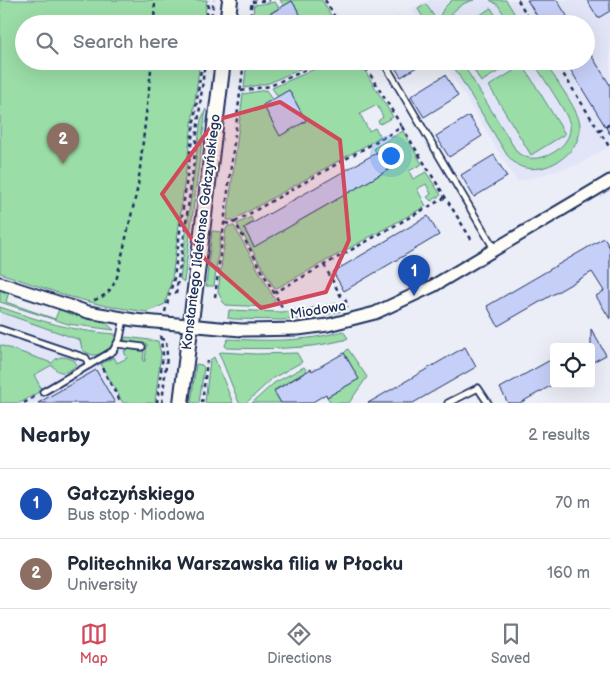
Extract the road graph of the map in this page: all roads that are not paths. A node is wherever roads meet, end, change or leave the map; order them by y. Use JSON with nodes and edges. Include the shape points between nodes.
{"nodes":[{"id":1,"x":230,"y":0,"type":"edge"},
{"id":2,"x":228,"y":15,"type":"edge"},
{"id":3,"x":222,"y":70,"type":"edge"},
{"id":4,"x":388,"y":70,"type":"edge"},
{"id":5,"x":610,"y":181,"type":"edge"},
{"id":6,"x":495,"y":250,"type":"junction"},
{"id":7,"x":0,"y":282,"type":"edge"},
{"id":8,"x":124,"y":318,"type":"junction"},
{"id":9,"x":190,"y":325,"type":"junction"},
{"id":10,"x":0,"y":328,"type":"edge"},
{"id":11,"x":118,"y":344,"type":"junction"},
{"id":12,"x":142,"y":347,"type":"dead end"},
{"id":13,"x":89,"y":365,"type":"junction"},
{"id":14,"x":44,"y":392,"type":"road end"},
{"id":15,"x":181,"y":403,"type":"edge"},
{"id":16,"x":448,"y":403,"type":"edge"},
{"id":17,"x":488,"y":403,"type":"edge"}],
"edges":[{"from":1,"to":2,"type":"street"},
{"from":3,"to":9,"type":"street","name":"Konstantego Ildefonsa Gałczyńskiego"},
{"from":4,"to":6,"type":"lane"},
{"from":5,"to":6,"type":"street","name":"Miodowa"},
{"from":6,"to":9,"type":"street","name":"Miodowa","via":[[414,296],[352,320],[312,328],[271,330]]},
{"from":7,"to":8,"type":"street","name":"Miodowa","via":[[88,312]]},
{"from":8,"to":9,"type":"street","name":"Miodowa"},
{"from":8,"to":11,"type":"lane"},
{"from":9,"to":15,"type":"street","name":"Konstantego Ildefonsa Gałczyńskiego"},
{"from":10,"to":13,"type":"lane","via":[[86,358]]},
{"from":11,"to":12,"type":"lane"},
{"from":11,"to":13,"type":"lane","via":[[111,353]]},
{"from":13,"to":14,"type":"lane"},
{"from":16,"to":17,"type":"lane","via":[[478,388]]}]}
